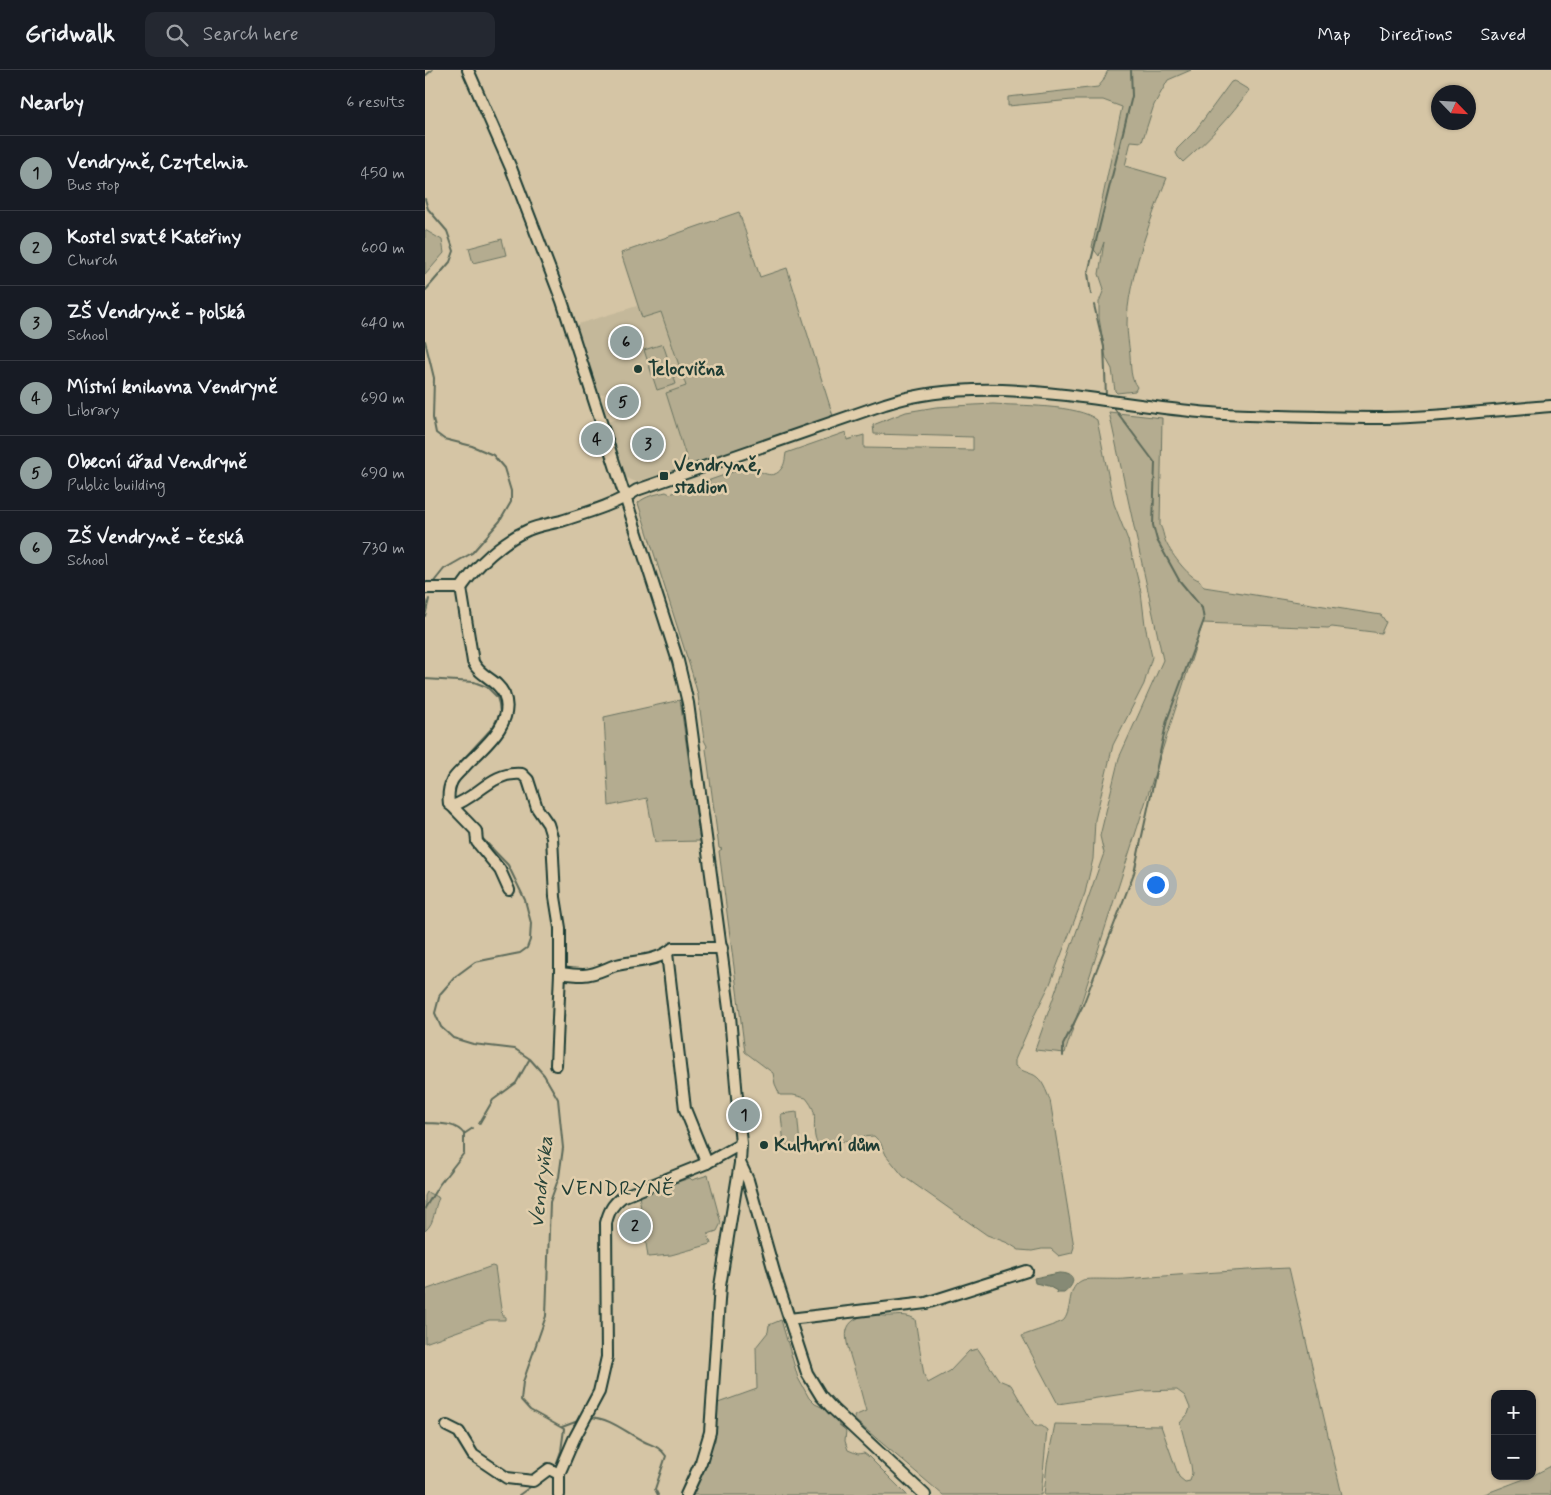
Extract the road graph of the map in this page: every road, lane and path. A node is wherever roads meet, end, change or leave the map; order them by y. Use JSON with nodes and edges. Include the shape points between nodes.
{"nodes":[{"id":1,"x":468,"y":70,"type":"edge"},
{"id":2,"x":1551,"y":406,"type":"edge"},
{"id":3,"x":625,"y":498,"type":"junction"},
{"id":4,"x":425,"y":588,"type":"edge"},
{"id":5,"x":461,"y":588,"type":"junction"},
{"id":6,"x":452,"y":806,"type":"junction"},
{"id":7,"x":509,"y":890,"type":"dead end"},
{"id":8,"x":722,"y":948,"type":"junction"},
{"id":9,"x":667,"y":953,"type":"junction"},
{"id":10,"x":559,"y":973,"type":"junction"},
{"id":11,"x":556,"y":1065,"type":"dead end"},
{"id":12,"x":741,"y":1144,"type":"junction"},
{"id":13,"x":707,"y":1163,"type":"junction"},
{"id":14,"x":740,"y":1163,"type":"junction"},
{"id":15,"x":1027,"y":1271,"type":"dead end"},
{"id":16,"x":789,"y":1319,"type":"junction"},
{"id":17,"x":447,"y":1426,"type":"dead end"},
{"id":18,"x":559,"y":1474,"type":"junction"},
{"id":19,"x":559,"y":1495,"type":"edge"},
{"id":20,"x":686,"y":1495,"type":"edge"},
{"id":21,"x":925,"y":1495,"type":"edge"}],
"edges":[{"from":1,"to":3,"type":"street","via":[[511,168],[562,301]]},
{"from":2,"to":3,"type":"street","via":[[1385,418],[1211,413],[1042,392],[933,393],[903,398],[812,428],[637,490]]},
{"from":3,"to":5,"type":"street","via":[[562,521],[529,529],[512,538],[471,574]]},
{"from":3,"to":8,"type":"street","via":[[678,661],[688,704]]},
{"from":4,"to":5,"type":"street"},
{"from":5,"to":6,"type":"street","via":[[473,662],[477,670],[498,684],[505,695],[507,711],[499,730],[453,779],[448,792]]},
{"from":6,"to":7,"type":"street","via":[[500,870]]},
{"from":6,"to":10,"type":"street","via":[[495,778],[518,773],[528,780],[537,808],[552,837],[560,928]]},
{"from":8,"to":9,"type":"street","via":[[673,948]]},
{"from":8,"to":12,"type":"street"},
{"from":9,"to":10,"type":"street","via":[[597,973]]},
{"from":9,"to":13,"type":"street","via":[[685,1109]]},
{"from":10,"to":11,"type":"street"},
{"from":12,"to":13,"type":"street"},
{"from":12,"to":14,"type":"street"},
{"from":13,"to":18,"type":"street","via":[[622,1197],[609,1211],[606,1223],[607,1357],[599,1392]]},
{"from":14,"to":16,"type":"street","via":[[748,1180]]},
{"from":14,"to":20,"type":"street","via":[[720,1286],[710,1432],[704,1456]]},
{"from":15,"to":16,"type":"street","via":[[926,1303]]},
{"from":16,"to":21,"type":"street","via":[[807,1373],[821,1396]]},
{"from":17,"to":18,"type":"street","via":[[459,1432],[473,1455],[507,1478],[533,1481],[549,1470]]},
{"from":18,"to":19,"type":"street"}]}
